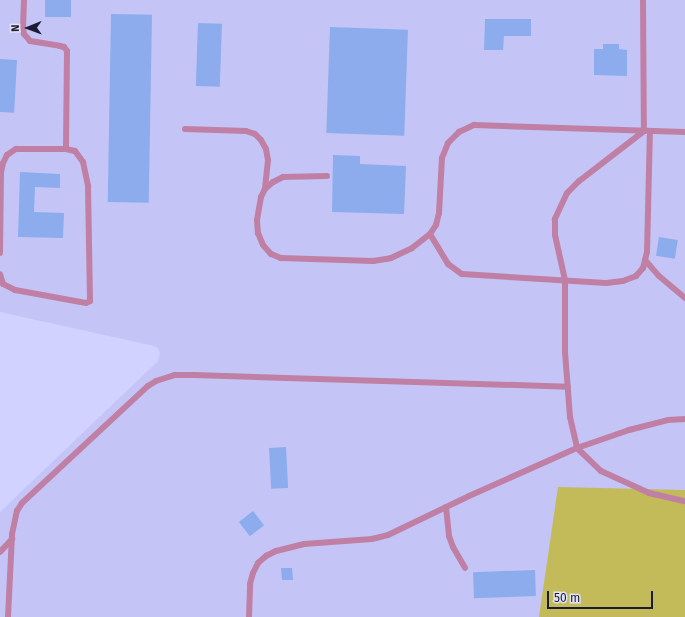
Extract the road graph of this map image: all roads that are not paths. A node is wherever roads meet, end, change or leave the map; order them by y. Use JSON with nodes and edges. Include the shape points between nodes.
{"nodes":[{"id":1,"x":24,"y":0,"type":"edge"},
{"id":2,"x":643,"y":0,"type":"edge"},
{"id":3,"x":185,"y":129,"type":"dead end"},
{"id":4,"x":647,"y":131,"type":"junction"},
{"id":5,"x":685,"y":132,"type":"edge"},
{"id":6,"x":66,"y":149,"type":"junction"},
{"id":7,"x":326,"y":176,"type":"dead end"},
{"id":8,"x":265,"y":189,"type":"junction"},
{"id":9,"x":430,"y":234,"type":"junction"},
{"id":10,"x":0,"y":254,"type":"edge"},
{"id":11,"x":645,"y":260,"type":"junction"},
{"id":12,"x":0,"y":274,"type":"edge"},
{"id":13,"x":565,"y":280,"type":"junction"},
{"id":14,"x":685,"y":298,"type":"edge"},
{"id":15,"x":568,"y":387,"type":"junction"},
{"id":16,"x":685,"y":419,"type":"edge"},
{"id":17,"x":577,"y":448,"type":"junction"},
{"id":18,"x":685,"y":502,"type":"edge"},
{"id":19,"x":446,"y":507,"type":"junction"},
{"id":20,"x":12,"y":539,"type":"junction"},
{"id":21,"x":0,"y":552,"type":"edge"},
{"id":22,"x":465,"y":568,"type":"dead end"},
{"id":23,"x":8,"y":617,"type":"edge"},
{"id":24,"x":249,"y":617,"type":"edge"}],
"edges":[{"from":1,"to":6,"type":"lane","via":[[24,34],[30,41],[64,47],[67,51]]},
{"from":2,"to":4,"type":"lane"},
{"from":3,"to":8,"type":"lane","via":[[246,131],[255,134],[266,149],[268,160]]},
{"from":4,"to":5,"type":"lane"},
{"from":4,"to":9,"type":"lane","via":[[474,125],[459,132],[448,144],[442,158],[439,212],[436,225]]},
{"from":4,"to":11,"type":"lane"},
{"from":4,"to":13,"type":"lane","via":[[579,181],[560,205],[555,218],[554,235]]},
{"from":6,"to":10,"type":"lane","via":[[16,149],[7,155],[1,173]]},
{"from":6,"to":12,"type":"lane","via":[[78,153],[86,169],[90,301],[86,303],[15,290],[4,284]]},
{"from":7,"to":8,"type":"lane","via":[[284,177]]},
{"from":8,"to":9,"type":"lane","via":[[257,220],[258,233],[267,250],[281,258],[373,261],[403,253]]},
{"from":9,"to":13,"type":"lane","via":[[448,264],[462,274]]},
{"from":11,"to":13,"type":"lane","via":[[643,268],[636,276],[623,281],[606,283]]},
{"from":11,"to":14,"type":"lane"},
{"from":13,"to":15,"type":"lane","via":[[565,352]]},
{"from":15,"to":17,"type":"lane","via":[[572,434]]},
{"from":15,"to":20,"type":"lane","via":[[175,375],[148,386],[29,496],[17,512]]},
{"from":16,"to":17,"type":"lane","via":[[668,420],[636,428]]},
{"from":17,"to":18,"type":"lane","via":[[600,471],[649,493]]},
{"from":17,"to":19,"type":"lane"},
{"from":19,"to":22,"type":"lane","via":[[449,536]]},
{"from":19,"to":24,"type":"lane","via":[[404,528],[372,539],[304,544],[266,556],[258,563],[251,578]]},
{"from":20,"to":21,"type":"lane"},
{"from":20,"to":23,"type":"lane"}]}
